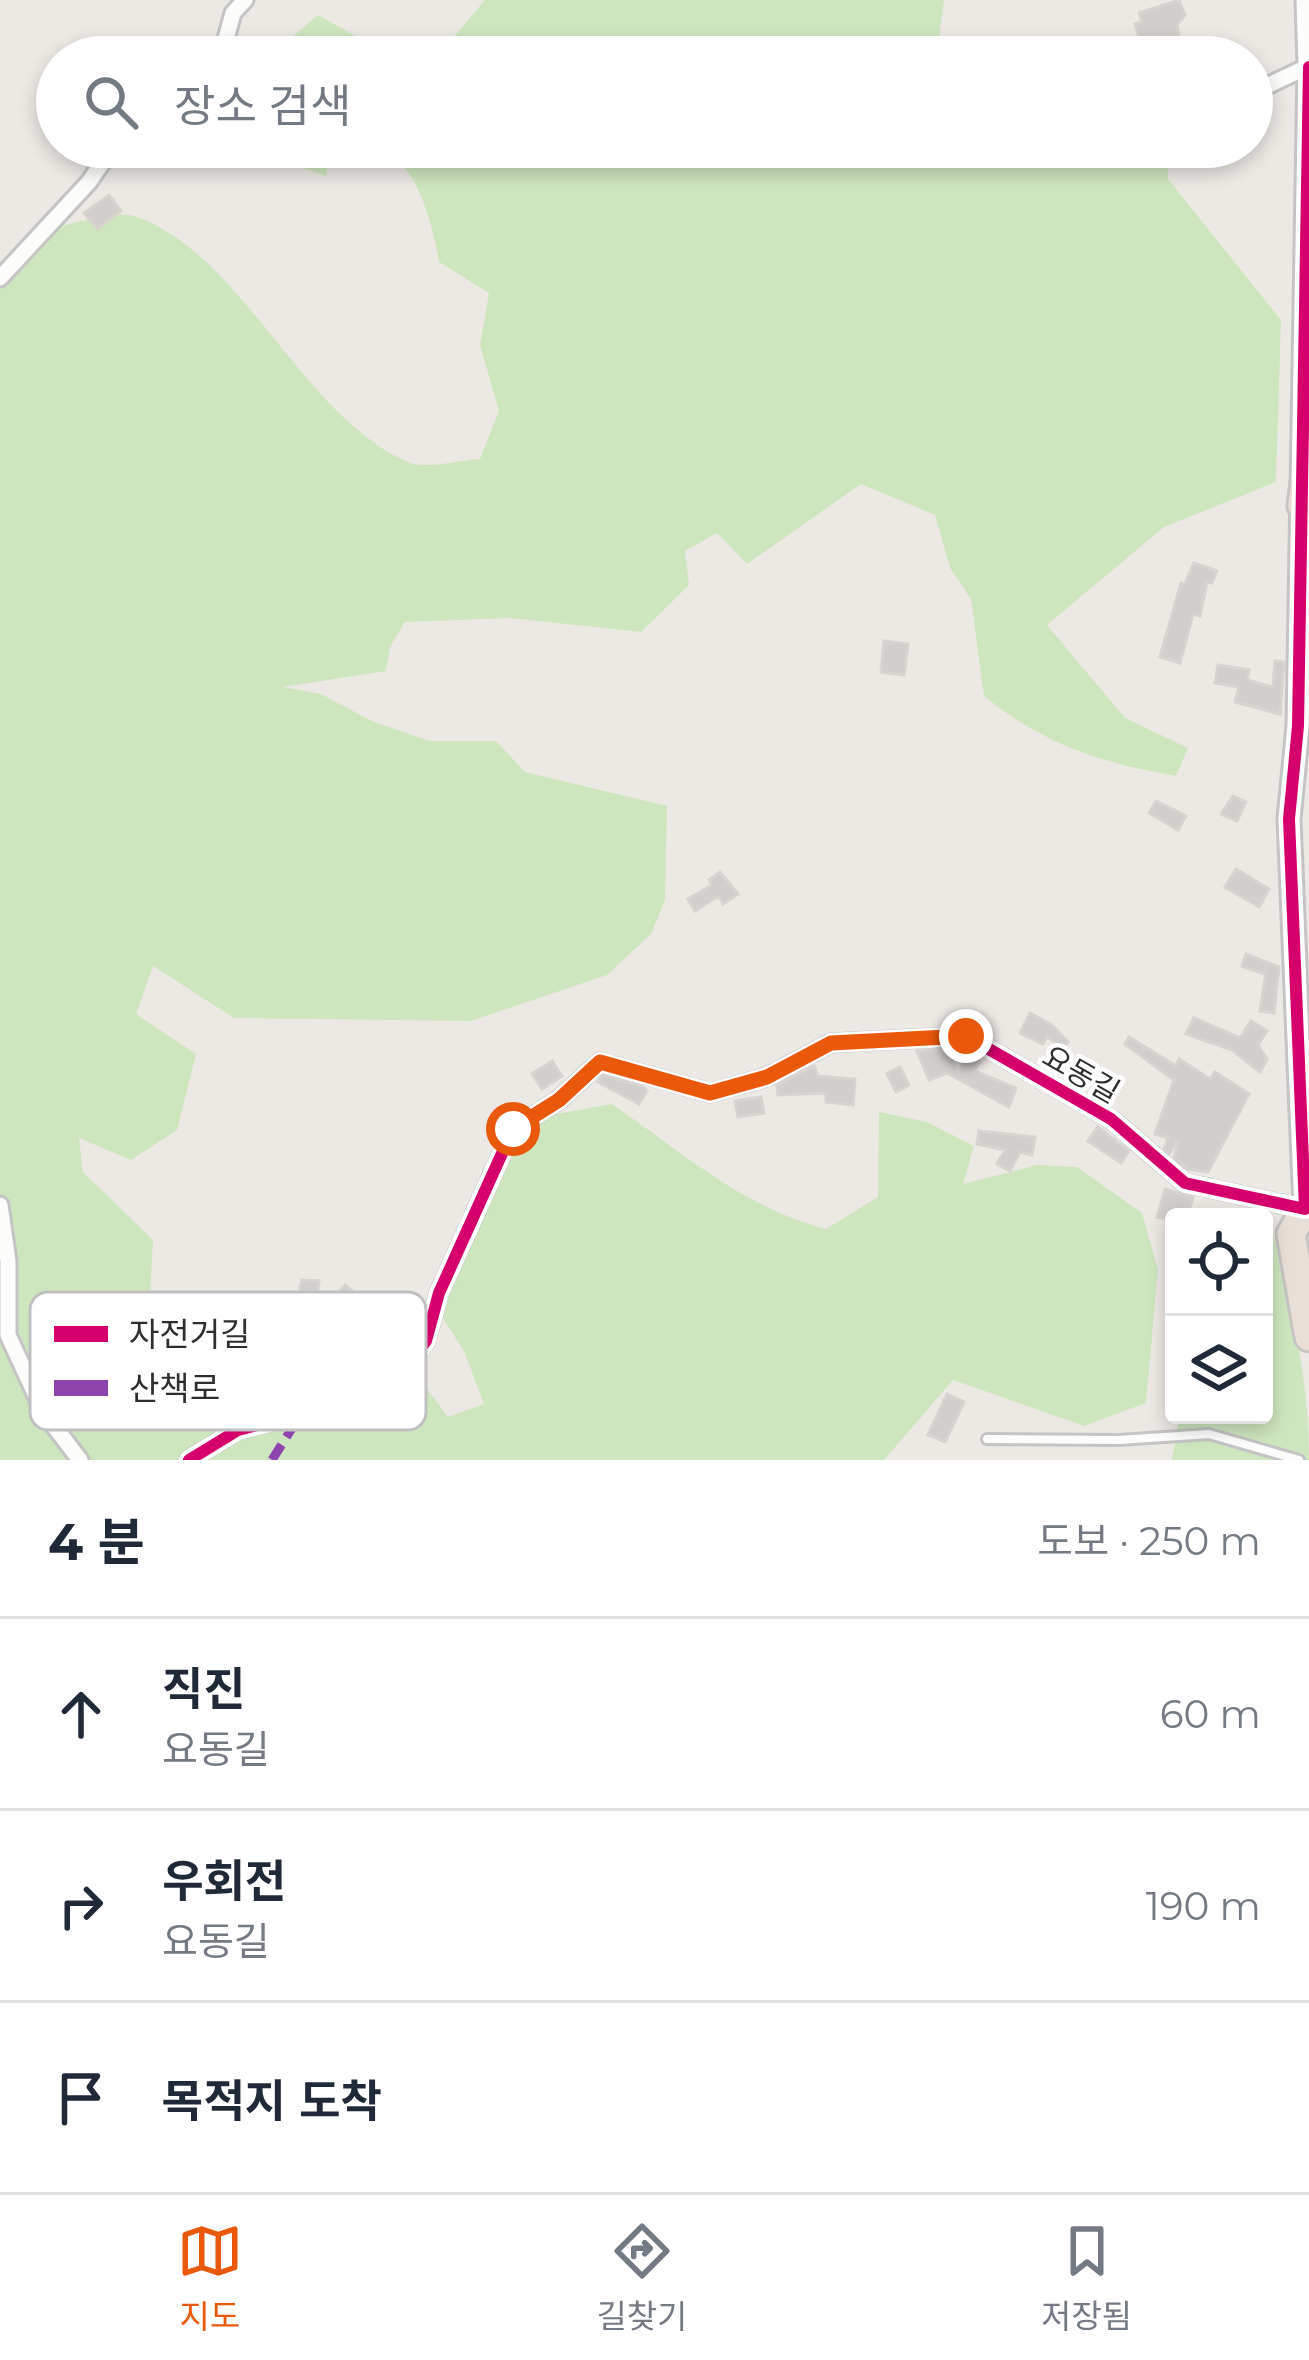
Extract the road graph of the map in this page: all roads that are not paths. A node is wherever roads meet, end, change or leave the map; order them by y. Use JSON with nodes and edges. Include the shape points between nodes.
{"nodes":[{"id":1,"x":245,"y":0,"type":"edge"},
{"id":2,"x":1307,"y":0,"type":"edge"},
{"id":3,"x":227,"y":36,"type":"edge"},
{"id":4,"x":1309,"y":66,"type":"edge"},
{"id":5,"x":1273,"y":83,"type":"edge"},
{"id":6,"x":99,"y":168,"type":"edge"},
{"id":7,"x":0,"y":278,"type":"edge"},
{"id":8,"x":1309,"y":451,"type":"edge"},
{"id":9,"x":1302,"y":506,"type":"junction"},
{"id":10,"x":0,"y":1205,"type":"edge"},
{"id":11,"x":1305,"y":1209,"type":"junction"},
{"id":12,"x":1305,"y":1287,"type":"edge"},
{"id":13,"x":1309,"y":1336,"type":"edge"},
{"id":14,"x":426,"y":1341,"type":"edge"},
{"id":15,"x":30,"y":1383,"type":"edge"},
{"id":16,"x":57,"y":1430,"type":"edge"},
{"id":17,"x":238,"y":1430,"type":"edge"},
{"id":18,"x":986,"y":1439,"type":"dead end"},
{"id":19,"x":80,"y":1460,"type":"edge"},
{"id":20,"x":189,"y":1460,"type":"edge"},
{"id":21,"x":1299,"y":1460,"type":"edge"}],
"edges":[{"from":1,"to":3,"type":"street"},
{"from":2,"to":4,"type":"street"},
{"from":4,"to":5,"type":"street"},
{"from":4,"to":9,"type":"street"},
{"from":6,"to":7,"type":"street"},
{"from":8,"to":9,"type":"highway"},
{"from":9,"to":11,"type":"street","via":[[1289,819]]},
{"from":10,"to":15,"type":"street","via":[[8,1335]]},
{"from":11,"to":12,"type":"highway"},
{"from":11,"to":14,"type":"street","name":"요동길","via":[[1185,1183],[1112,1118],[966,1036],[831,1043],[767,1077],[710,1093],[600,1062],[513,1129],[439,1293]]},
{"from":12,"to":13,"type":"highway"},
{"from":16,"to":19,"type":"street"},
{"from":17,"to":20,"type":"street","name":"요동길"},
{"from":18,"to":21,"type":"lane","via":[[1209,1434]]}]}
